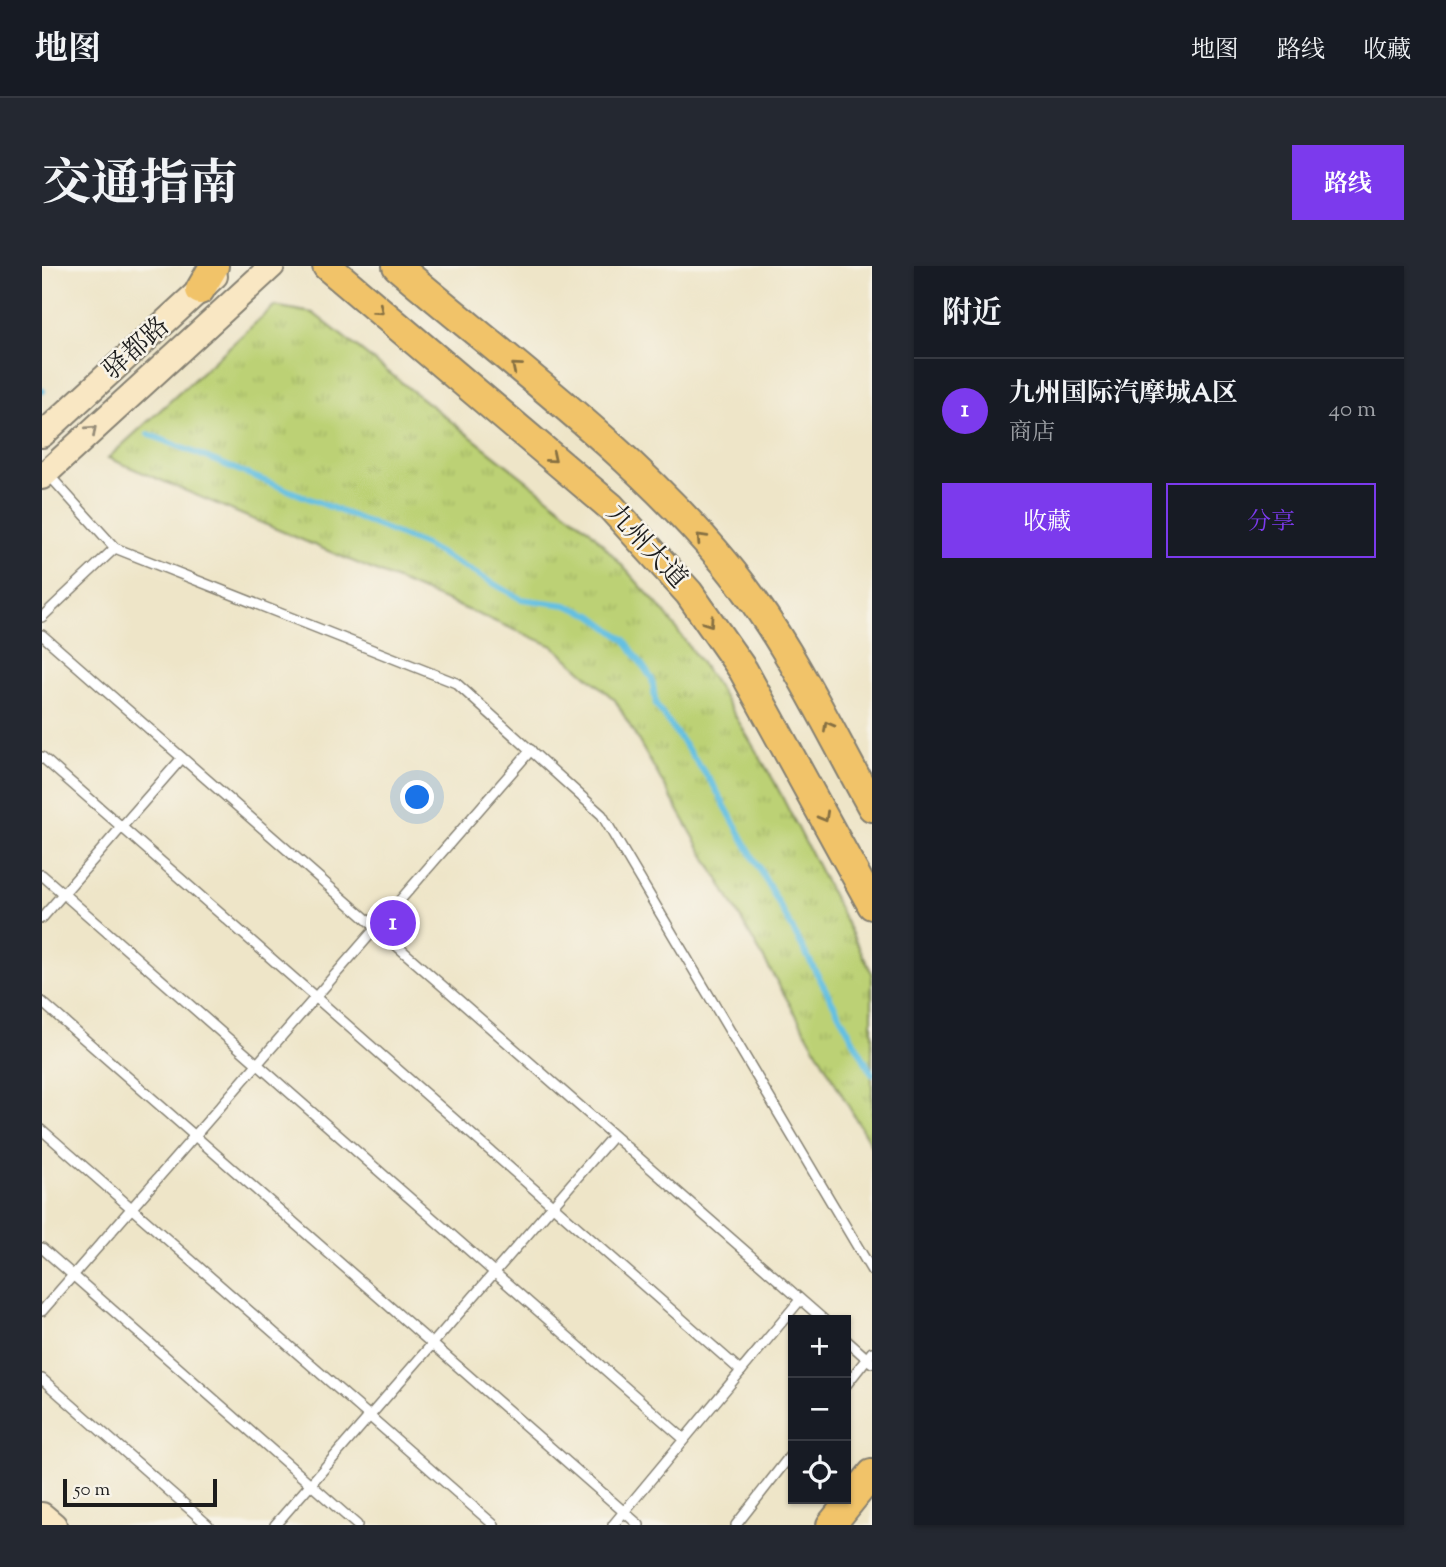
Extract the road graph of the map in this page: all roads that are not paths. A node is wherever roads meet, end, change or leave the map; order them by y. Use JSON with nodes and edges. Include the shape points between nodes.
{"nodes":[{"id":1,"x":225,"y":266,"type":"edge"},
{"id":2,"x":272,"y":266,"type":"edge"},
{"id":3,"x":327,"y":266,"type":"edge"},
{"id":4,"x":397,"y":266,"type":"edge"},
{"id":5,"x":207,"y":278,"type":"edge"},
{"id":6,"x":42,"y":435,"type":"edge"},
{"id":7,"x":44,"y":474,"type":"edge"},
{"id":8,"x":115,"y":548,"type":"junction"},
{"id":9,"x":42,"y":617,"type":"edge"},
{"id":10,"x":42,"y":635,"type":"edge"},
{"id":11,"x":531,"y":750,"type":"junction"},
{"id":12,"x":42,"y":757,"type":"edge"},
{"id":13,"x":182,"y":758,"type":"junction"},
{"id":14,"x":872,"y":807,"type":"edge"},
{"id":15,"x":121,"y":827,"type":"junction"},
{"id":16,"x":42,"y":875,"type":"edge"},
{"id":17,"x":64,"y":894,"type":"junction"},
{"id":18,"x":872,"y":905,"type":"edge"},
{"id":19,"x":42,"y":918,"type":"edge"},
{"id":20,"x":376,"y":928,"type":"junction"},
{"id":21,"x":315,"y":997,"type":"junction"},
{"id":22,"x":42,"y":1002,"type":"edge"},
{"id":23,"x":257,"y":1064,"type":"junction"},
{"id":24,"x":42,"y":1130,"type":"edge"},
{"id":25,"x":195,"y":1136,"type":"junction"},
{"id":26,"x":613,"y":1136,"type":"junction"},
{"id":27,"x":552,"y":1206,"type":"junction"},
{"id":28,"x":131,"y":1208,"type":"junction"},
{"id":29,"x":42,"y":1248,"type":"edge"},
{"id":30,"x":872,"y":1271,"type":"edge"},
{"id":31,"x":494,"y":1272,"type":"junction"},
{"id":32,"x":73,"y":1276,"type":"junction"},
{"id":33,"x":800,"y":1300,"type":"junction"},
{"id":34,"x":42,"y":1311,"type":"edge"},
{"id":35,"x":818,"y":1315,"type":"edge"},
{"id":36,"x":432,"y":1344,"type":"junction"},
{"id":37,"x":851,"y":1344,"type":"edge"},
{"id":38,"x":870,"y":1358,"type":"edge"},
{"id":39,"x":741,"y":1371,"type":"junction"},
{"id":40,"x":42,"y":1379,"type":"edge"},
{"id":41,"x":851,"y":1379,"type":"edge"},
{"id":42,"x":369,"y":1416,"type":"junction"},
{"id":43,"x":684,"y":1439,"type":"junction"},
{"id":44,"x":788,"y":1458,"type":"edge"},
{"id":45,"x":872,"y":1474,"type":"edge"},
{"id":46,"x":310,"y":1484,"type":"junction"},
{"id":47,"x":624,"y":1512,"type":"junction"},
{"id":48,"x":42,"y":1515,"type":"edge"},
{"id":49,"x":54,"y":1525,"type":"edge"},
{"id":50,"x":208,"y":1525,"type":"edge"},
{"id":51,"x":275,"y":1525,"type":"edge"},
{"id":52,"x":357,"y":1525,"type":"edge"},
{"id":53,"x":494,"y":1525,"type":"edge"},
{"id":54,"x":613,"y":1525,"type":"edge"},
{"id":55,"x":639,"y":1525,"type":"edge"},
{"id":56,"x":736,"y":1525,"type":"edge"},
{"id":57,"x":831,"y":1525,"type":"edge"}],
"edges":[{"from":1,"to":5,"type":"main road","name":"驿都路"},
{"from":7,"to":2,"type":"main road","name":"驿都路","one_way":true},
{"from":3,"to":18,"type":"main road","name":"九州大道","one_way":true,"via":[[611,507],[689,593],[743,670]]},
{"from":14,"to":4,"type":"main road","name":"九州大道","one_way":true,"via":[[786,650],[724,562],[646,478]]},
{"from":5,"to":6,"type":"main road","name":"驿都路"},
{"from":7,"to":8,"type":"lane"},
{"from":8,"to":9,"type":"lane"},
{"from":8,"to":11,"type":"lane","via":[[456,683]]},
{"from":10,"to":13,"type":"lane"},
{"from":11,"to":20,"type":"lane"},
{"from":11,"to":30,"type":"lane","via":[[602,815]]},
{"from":12,"to":15,"type":"lane"},
{"from":13,"to":15,"type":"lane"},
{"from":13,"to":20,"type":"lane"},
{"from":15,"to":17,"type":"lane"},
{"from":15,"to":21,"type":"lane"},
{"from":16,"to":17,"type":"lane"},
{"from":17,"to":19,"type":"lane"},
{"from":17,"to":23,"type":"lane"},
{"from":20,"to":21,"type":"lane"},
{"from":20,"to":26,"type":"lane"},
{"from":21,"to":23,"type":"lane"},
{"from":21,"to":27,"type":"lane"},
{"from":22,"to":25,"type":"lane"},
{"from":23,"to":25,"type":"lane"},
{"from":23,"to":31,"type":"lane"},
{"from":24,"to":28,"type":"lane"},
{"from":25,"to":28,"type":"lane"},
{"from":25,"to":36,"type":"lane"},
{"from":26,"to":27,"type":"lane"},
{"from":26,"to":33,"type":"lane"},
{"from":27,"to":31,"type":"lane"},
{"from":27,"to":39,"type":"lane"},
{"from":28,"to":32,"type":"lane"},
{"from":28,"to":42,"type":"lane"},
{"from":29,"to":32,"type":"lane"},
{"from":31,"to":36,"type":"lane"},
{"from":31,"to":43,"type":"lane"},
{"from":32,"to":34,"type":"lane"},
{"from":32,"to":46,"type":"lane"},
{"from":33,"to":35,"type":"lane"},
{"from":33,"to":39,"type":"lane"},
{"from":36,"to":42,"type":"lane"},
{"from":36,"to":47,"type":"lane"},
{"from":37,"to":38,"type":"lane"},
{"from":38,"to":41,"type":"lane"},
{"from":39,"to":43,"type":"lane"},
{"from":40,"to":50,"type":"lane"},
{"from":42,"to":46,"type":"lane"},
{"from":42,"to":53,"type":"lane"},
{"from":43,"to":47,"type":"lane"},
{"from":44,"to":56,"type":"lane"},
{"from":45,"to":57,"type":"main road"},
{"from":46,"to":51,"type":"lane"},
{"from":46,"to":52,"type":"lane"},
{"from":47,"to":54,"type":"lane"},
{"from":47,"to":55,"type":"lane"},
{"from":48,"to":49,"type":"main road"}]}
